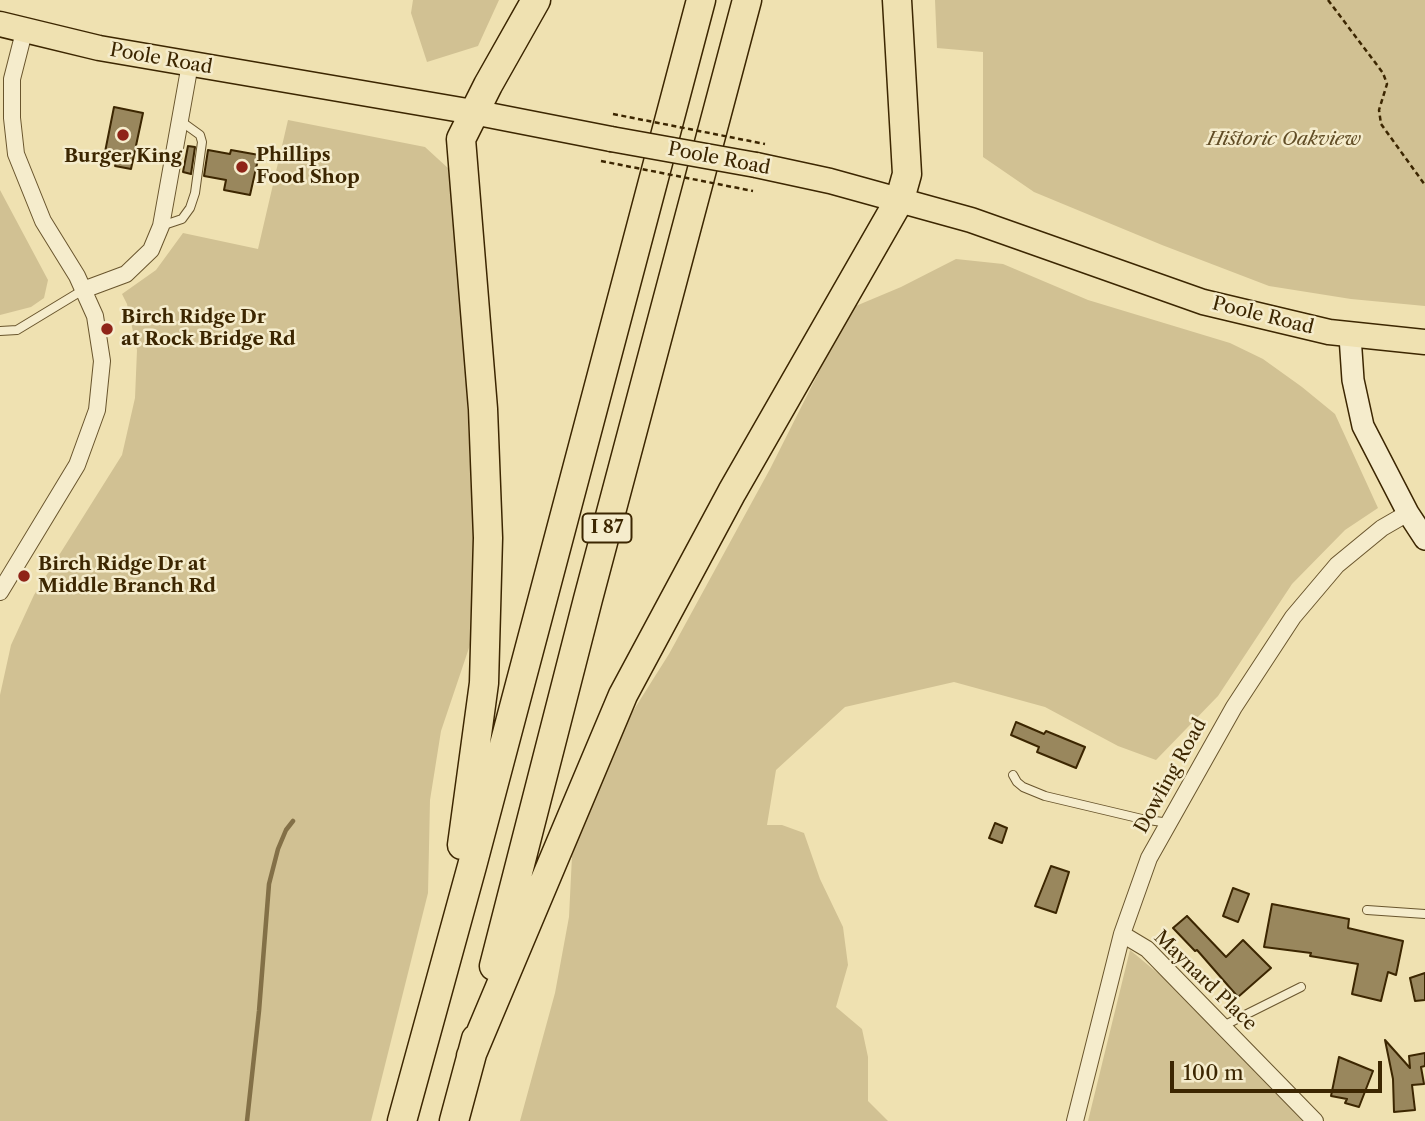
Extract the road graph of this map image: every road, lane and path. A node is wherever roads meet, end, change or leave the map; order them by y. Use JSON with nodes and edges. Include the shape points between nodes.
{"nodes":[{"id":1,"x":536,"y":0,"type":"edge"},
{"id":2,"x":701,"y":0,"type":"edge"},
{"id":3,"x":747,"y":0,"type":"edge"},
{"id":4,"x":897,"y":0,"type":"edge"},
{"id":5,"x":1328,"y":0,"type":"edge"},
{"id":6,"x":0,"y":24,"type":"edge"},
{"id":7,"x":24,"y":32,"type":"junction"},
{"id":8,"x":190,"y":64,"type":"junction"},
{"id":9,"x":473,"y":112,"type":"junction"},
{"id":10,"x":182,"y":122,"type":"junction"},
{"id":11,"x":608,"y":138,"type":"junction"},
{"id":12,"x":760,"y":154,"type":"junction"},
{"id":13,"x":1425,"y":186,"type":"edge"},
{"id":14,"x":753,"y":191,"type":"dead end"},
{"id":15,"x":900,"y":199,"type":"junction"},
{"id":16,"x":161,"y":226,"type":"junction"},
{"id":17,"x":83,"y":290,"type":"junction"},
{"id":18,"x":0,"y":331,"type":"edge"},
{"id":19,"x":1350,"y":336,"type":"junction"},
{"id":20,"x":1425,"y":342,"type":"edge"},
{"id":21,"x":1408,"y":513,"type":"junction"},
{"id":22,"x":1425,"y":539,"type":"edge"},
{"id":23,"x":0,"y":593,"type":"edge"},
{"id":24,"x":1013,"y":775,"type":"dead end"},
{"id":25,"x":1169,"y":822,"type":"junction"},
{"id":26,"x":1367,"y":910,"type":"dead end"},
{"id":27,"x":1425,"y":914,"type":"edge"},
{"id":28,"x":1122,"y":934,"type":"junction"},
{"id":29,"x":449,"y":949,"type":"junction"},
{"id":30,"x":1301,"y":987,"type":"dead end"},
{"id":31,"x":1223,"y":1026,"type":"junction"},
{"id":32,"x":471,"y":1056,"type":"junction"},
{"id":33,"x":402,"y":1121,"type":"edge"},
{"id":34,"x":454,"y":1121,"type":"edge"},
{"id":35,"x":1075,"y":1121,"type":"edge"},
{"id":36,"x":1315,"y":1121,"type":"edge"}],
"edges":[{"from":1,"to":9,"type":"highway"},
{"from":2,"to":29,"type":"highway","number":"I 87"},
{"from":3,"to":32,"type":"highway","number":"I 87"},
{"from":4,"to":15,"type":"highway","via":[[907,174]]},
{"from":5,"to":13,"type":"path","via":[[1383,73],[1387,88],[1379,110],[1381,124]]},
{"from":6,"to":7,"type":"main road","name":"Poole Road"},
{"from":7,"to":8,"type":"main road","name":"Poole Road"},
{"from":7,"to":17,"type":"street","via":[[12,79],[16,154],[43,221]]},
{"from":8,"to":9,"type":"main road","name":"Poole Road"},
{"from":8,"to":10,"type":"street"},
{"from":9,"to":11,"type":"main road","name":"Poole Road"},
{"from":9,"to":29,"type":"highway","via":[[461,139],[483,410],[487,629]]},
{"from":10,"to":16,"type":"street"},
{"from":10,"to":16,"type":"lane","via":[[200,135],[202,142],[195,193],[182,219]]},
{"from":11,"to":12,"type":"main road","name":"Poole Road","bridge":true},
{"from":11,"to":12,"type":"path","bridge":true},
{"from":11,"to":14,"type":"path","bridge":true},
{"from":12,"to":15,"type":"main road","name":"Poole Road"},
{"from":15,"to":19,"type":"main road","name":"Poole Road","via":[[1203,302]]},
{"from":15,"to":32,"type":"highway","via":[[732,492],[624,695]]},
{"from":16,"to":17,"type":"street","via":[[151,250],[126,274]]},
{"from":17,"to":18,"type":"lane","via":[[17,330]]},
{"from":17,"to":23,"type":"street","via":[[95,316],[102,361],[97,410],[78,464]]},
{"from":19,"to":20,"type":"main road","name":"Poole Road"},
{"from":19,"to":21,"type":"street","via":[[1363,426]]},
{"from":21,"to":22,"type":"street"},
{"from":21,"to":25,"type":"street","name":"Dowling Road","via":[[1382,527],[1337,565],[1293,617],[1234,707]]},
{"from":24,"to":25,"type":"lane","via":[[1023,787],[1045,796]]},
{"from":25,"to":28,"type":"street","name":"Dowling Road","via":[[1149,858]]},
{"from":26,"to":27,"type":"lane"},
{"from":28,"to":31,"type":"street","name":"Maynard Place","via":[[1147,949]]},
{"from":28,"to":35,"type":"street","name":"Dowling Road"},
{"from":29,"to":33,"type":"highway","number":"I 87"},
{"from":30,"to":31,"type":"lane"},
{"from":31,"to":36,"type":"street","name":"Maynard Place"},
{"from":32,"to":34,"type":"highway","number":"I 87"}]}
